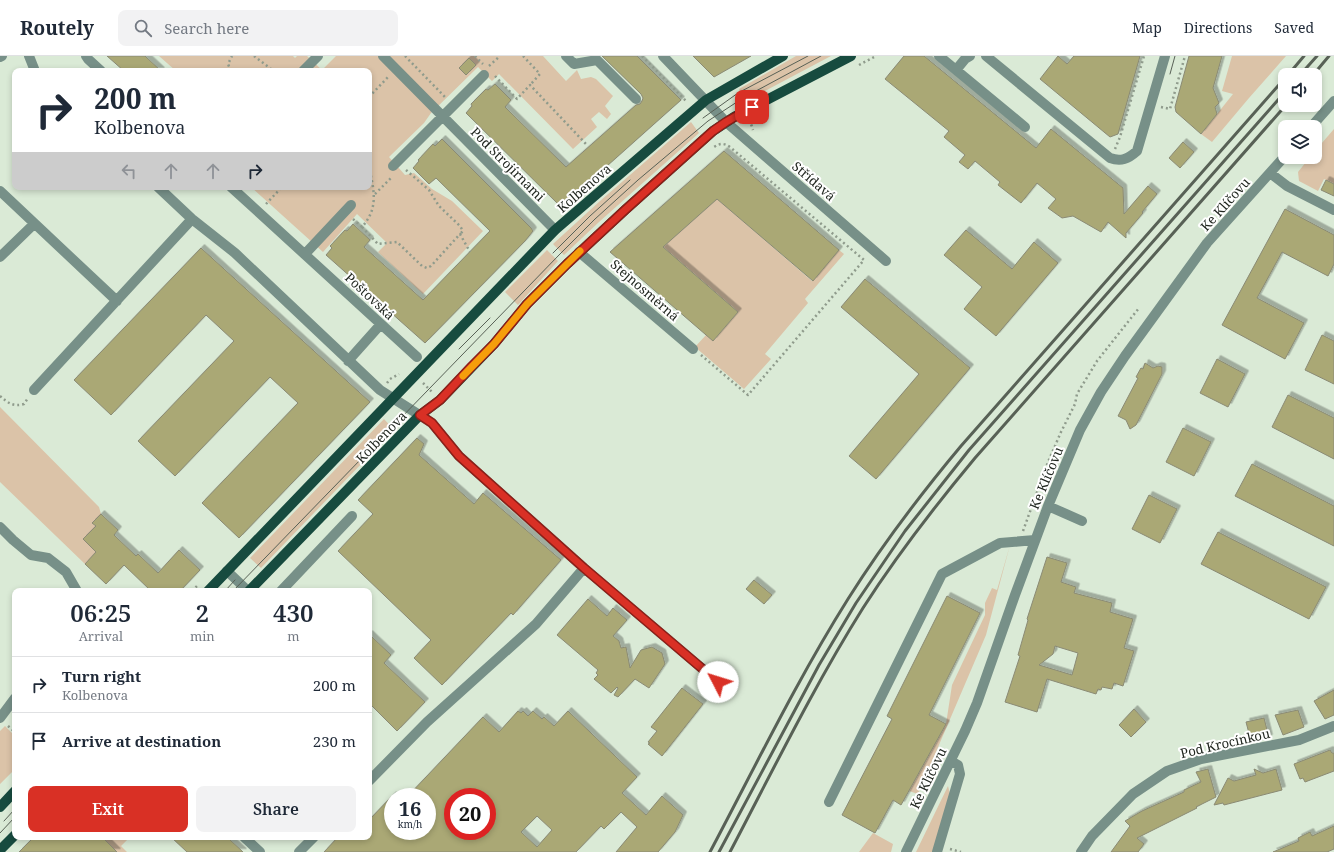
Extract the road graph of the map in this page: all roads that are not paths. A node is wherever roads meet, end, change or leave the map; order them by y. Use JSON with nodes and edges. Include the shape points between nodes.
{"nodes":[{"id":1,"x":29,"y":56,"type":"edge"},
{"id":2,"x":86,"y":56,"type":"edge"},
{"id":3,"x":318,"y":56,"type":"edge"},
{"id":4,"x":383,"y":56,"type":"edge"},
{"id":5,"x":566,"y":56,"type":"edge"},
{"id":6,"x":662,"y":56,"type":"edge"},
{"id":7,"x":782,"y":56,"type":"edge"},
{"id":8,"x":851,"y":56,"type":"edge"},
{"id":9,"x":939,"y":56,"type":"edge"},
{"id":10,"x":970,"y":56,"type":"edge"},
{"id":11,"x":986,"y":56,"type":"edge"},
{"id":12,"x":1165,"y":56,"type":"edge"},
{"id":13,"x":34,"y":68,"type":"edge"},
{"id":14,"x":98,"y":68,"type":"edge"},
{"id":15,"x":306,"y":68,"type":"edge"},
{"id":16,"x":956,"y":70,"type":"junction"},
{"id":17,"x":488,"y":74,"type":"road end"},
{"id":18,"x":636,"y":98,"type":"dead end"},
{"id":19,"x":706,"y":100,"type":"junction"},
{"id":20,"x":1334,"y":101,"type":"edge"},
{"id":21,"x":442,"y":116,"type":"junction"},
{"id":22,"x":1317,"y":120,"type":"edge"},
{"id":23,"x":726,"y":122,"type":"junction"},
{"id":24,"x":1025,"y":127,"type":"dead end"},
{"id":25,"x":1278,"y":164,"type":"edge"},
{"id":26,"x":395,"y":170,"type":"road end"},
{"id":27,"x":1270,"y":173,"type":"junction"},
{"id":28,"x":161,"y":190,"type":"edge"},
{"id":29,"x":234,"y":190,"type":"edge"},
{"id":30,"x":0,"y":191,"type":"edge"},
{"id":31,"x":348,"y":208,"type":"road end"},
{"id":32,"x":1334,"y":210,"type":"edge"},
{"id":33,"x":192,"y":219,"type":"junction"},
{"id":34,"x":34,"y":224,"type":"junction"},
{"id":35,"x":555,"y":230,"type":"junction"},
{"id":36,"x":579,"y":252,"type":"junction"},
{"id":37,"x":305,"y":254,"type":"junction"},
{"id":38,"x":0,"y":257,"type":"edge"},
{"id":39,"x":886,"y":261,"type":"dead end"},
{"id":40,"x":117,"y":301,"type":"junction"},
{"id":41,"x":381,"y":324,"type":"junction"},
{"id":42,"x":693,"y":348,"type":"road end"},
{"id":43,"x":417,"y":357,"type":"dead end"},
{"id":44,"x":348,"y":361,"type":"junction"},
{"id":45,"x":34,"y":390,"type":"road end"},
{"id":46,"x":393,"y":399,"type":"junction"},
{"id":47,"x":420,"y":415,"type":"junction"},
{"id":48,"x":1048,"y":506,"type":"junction"},
{"id":49,"x":352,"y":516,"type":"dead end"},
{"id":50,"x":1082,"y":521,"type":"dead end"},
{"id":51,"x":0,"y":527,"type":"edge"},
{"id":52,"x":1035,"y":540,"type":"junction"},
{"id":53,"x":584,"y":568,"type":"junction"},
{"id":54,"x":227,"y":571,"type":"junction"},
{"id":55,"x":75,"y":588,"type":"edge"},
{"id":56,"x":211,"y":588,"type":"edge"},
{"id":57,"x":245,"y":588,"type":"edge"},
{"id":58,"x":251,"y":588,"type":"edge"},
{"id":59,"x":284,"y":588,"type":"edge"},
{"id":60,"x":718,"y":682,"type":"dead end"},
{"id":61,"x":12,"y":702,"type":"edge"},
{"id":62,"x":0,"y":718,"type":"edge"},
{"id":63,"x":1334,"y":726,"type":"edge"},
{"id":64,"x":951,"y":761,"type":"junction"},
{"id":65,"x":372,"y":778,"type":"edge"},
{"id":66,"x":12,"y":794,"type":"edge"},
{"id":67,"x":829,"y":802,"type":"dead end"},
{"id":68,"x":0,"y":807,"type":"edge"},
{"id":69,"x":12,"y":838,"type":"edge"},
{"id":70,"x":247,"y":840,"type":"edge"},
{"id":71,"x":311,"y":840,"type":"edge"},
{"id":72,"x":0,"y":850,"type":"edge"},
{"id":73,"x":260,"y":852,"type":"edge"},
{"id":74,"x":299,"y":852,"type":"edge"},
{"id":75,"x":906,"y":852,"type":"edge"},
{"id":76,"x":937,"y":852,"type":"edge"},
{"id":77,"x":1081,"y":852,"type":"edge"}],
"edges":[{"from":1,"to":13,"type":"street"},
{"from":2,"to":14,"type":"street"},
{"from":3,"to":15,"type":"street"},
{"from":4,"to":21,"type":"street","name":"Pod Strojírnami"},
{"from":5,"to":18,"type":"street","via":[[574,64],[597,60]]},
{"from":6,"to":19,"type":"street","name":"Střídavá"},
{"from":7,"to":19,"type":"main road","name":"Kolbenova"},
{"from":8,"to":23,"type":"main road","name":"Kolbenova"},
{"from":9,"to":16,"type":"street"},
{"from":10,"to":16,"type":"street"},
{"from":11,"to":12,"type":"street","via":[[1110,158],[1124,160],[1137,151]]},
{"from":16,"to":24,"type":"street"},
{"from":17,"to":21,"type":"street"},
{"from":19,"to":23,"type":"street","name":"Střídavá"},
{"from":19,"to":35,"type":"main road","name":"Kolbenova"},
{"from":20,"to":22,"type":"street"},
{"from":21,"to":26,"type":"street"},
{"from":21,"to":35,"type":"street","name":"Pod Strojírnami"},
{"from":23,"to":36,"type":"main road","name":"Kolbenova","via":[[684,156]]},
{"from":23,"to":39,"type":"street","name":"Střídavá"},
{"from":25,"to":27,"type":"street","name":"Ke Klíčovu"},
{"from":27,"to":32,"type":"street","via":[[1287,186]]},
{"from":27,"to":48,"type":"street","name":"Ke Klíčovu","via":[[1207,243],[1125,356],[1080,430]]},
{"from":28,"to":33,"type":"street"},
{"from":29,"to":37,"type":"street","name":"Poštovská"},
{"from":30,"to":34,"type":"street"},
{"from":31,"to":37,"type":"street"},
{"from":33,"to":40,"type":"street"},
{"from":33,"to":44,"type":"street","via":[[235,253]]},
{"from":34,"to":38,"type":"street"},
{"from":34,"to":40,"type":"street"},
{"from":35,"to":46,"type":"main road","name":"Kolbenova"},
{"from":36,"to":42,"type":"street","name":"Stejnosměrná"},
{"from":36,"to":47,"type":"main road","name":"Kolbenova","via":[[527,304],[494,344],[440,400]]},
{"from":37,"to":41,"type":"street","name":"Poštovská"},
{"from":40,"to":45,"type":"street"},
{"from":41,"to":43,"type":"street","name":"Poštovská"},
{"from":41,"to":44,"type":"street"},
{"from":44,"to":46,"type":"street"},
{"from":46,"to":47,"type":"street"},
{"from":46,"to":54,"type":"main road","name":"Kolbenova"},
{"from":47,"to":53,"type":"street","via":[[432,423],[459,456]]},
{"from":47,"to":58,"type":"main road","name":"Kolbenova"},
{"from":48,"to":50,"type":"street"},
{"from":48,"to":52,"type":"street","name":"Ke Klíčovu"},
{"from":49,"to":59,"type":"street"},
{"from":51,"to":55,"type":"street","via":[[31,555],[48,558],[66,572]]},
{"from":52,"to":64,"type":"street","name":"Ke Klíčovu","via":[[977,703]]},
{"from":52,"to":67,"type":"street","via":[[1000,544],[942,574]]},
{"from":53,"to":60,"type":"street"},
{"from":53,"to":65,"type":"street","via":[[536,624],[426,722]]},
{"from":54,"to":56,"type":"main road","name":"Kolbenova"},
{"from":54,"to":57,"type":"street"},
{"from":61,"to":62,"type":"street"},
{"from":63,"to":77,"type":"street","name":"Pod Krocínkou","via":[[1299,740],[1201,759],[1167,771],[1133,794],[1092,836]]},
{"from":64,"to":75,"type":"street","name":"Ke Klíčovu"},
{"from":64,"to":76,"type":"street","via":[[958,765],[960,774]]},
{"from":66,"to":68,"type":"main road"},
{"from":69,"to":72,"type":"main road"},
{"from":70,"to":73,"type":"street"},
{"from":71,"to":74,"type":"street"}]}
